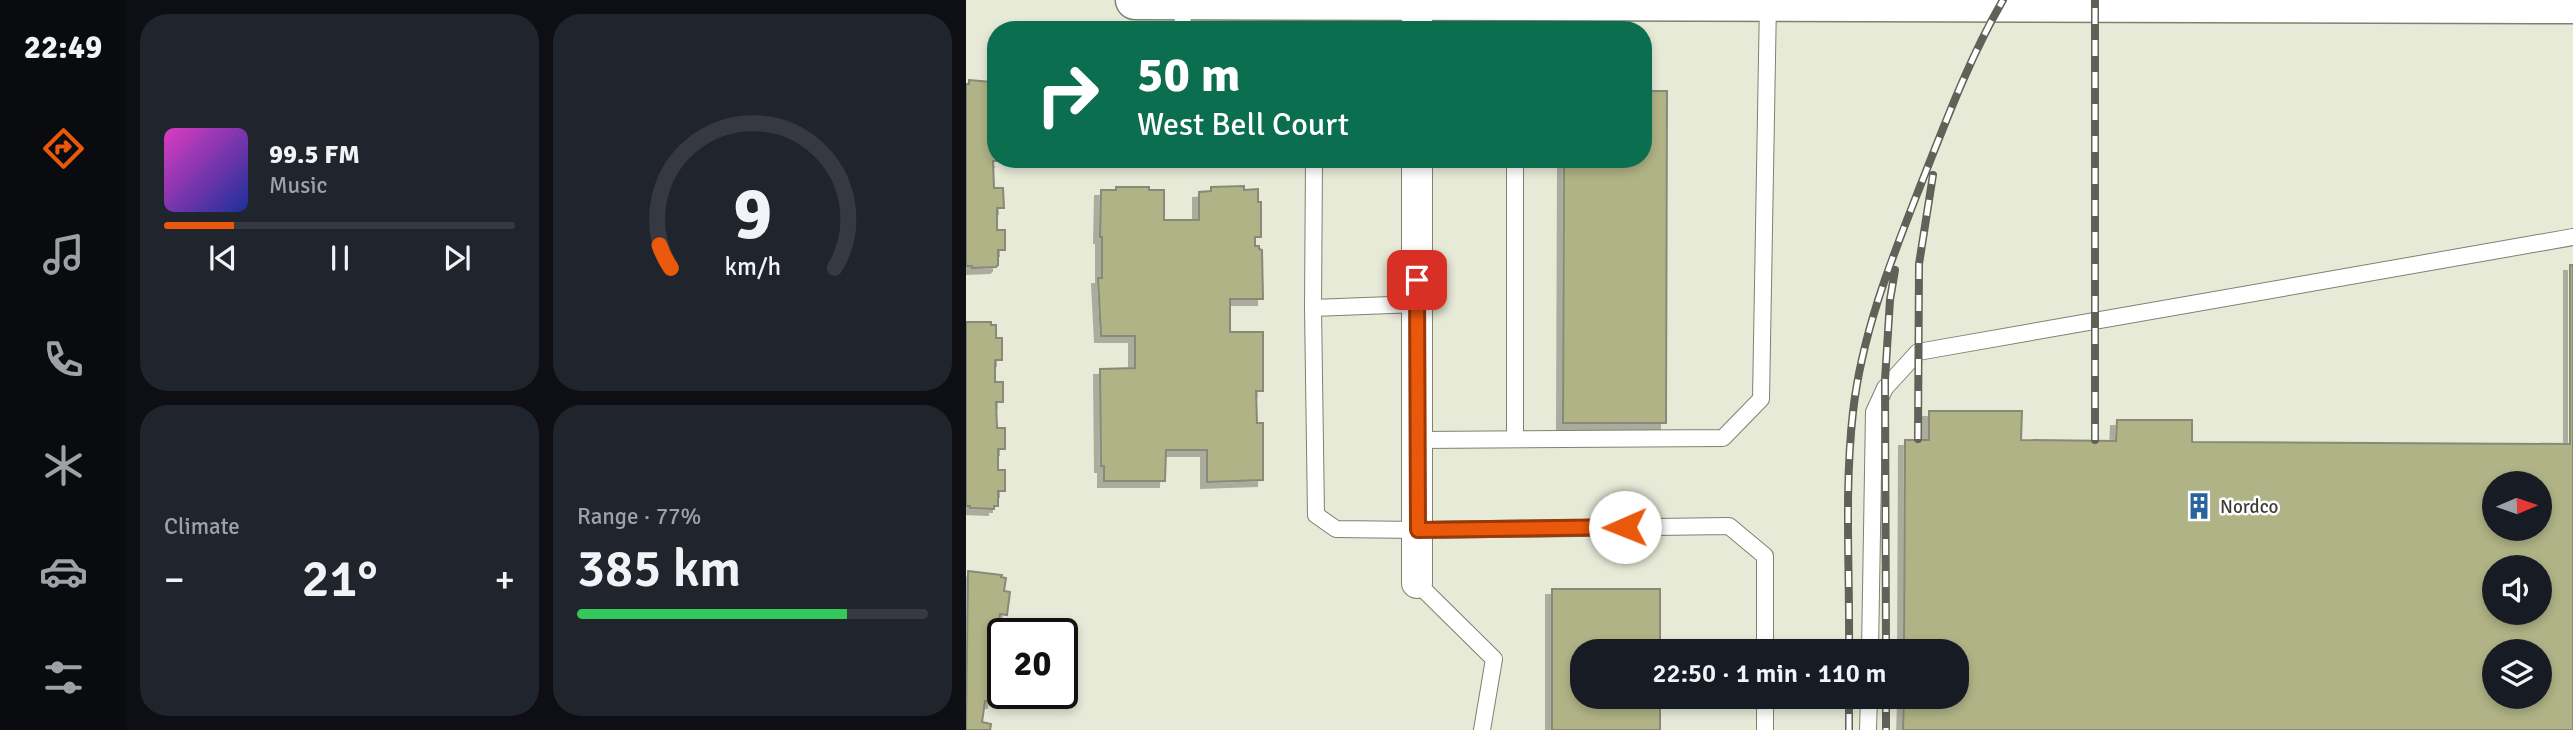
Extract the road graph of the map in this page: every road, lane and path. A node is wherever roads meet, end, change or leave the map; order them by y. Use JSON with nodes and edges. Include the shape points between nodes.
{"nodes":[{"id":1,"x":1135,"y":0,"type":"edge"},
{"id":2,"x":1417,"y":0,"type":"edge"},
{"id":3,"x":1599,"y":0,"type":"edge"},
{"id":4,"x":1671,"y":0,"type":"edge"},
{"id":5,"x":1768,"y":1,"type":"edge"},
{"id":6,"x":2214,"y":1,"type":"edge"},
{"id":7,"x":2573,"y":4,"type":"edge"},
{"id":8,"x":1182,"y":15,"type":"edge"},
{"id":9,"x":1417,"y":21,"type":"edge"},
{"id":10,"x":1314,"y":168,"type":"edge"},
{"id":11,"x":1417,"y":168,"type":"edge"},
{"id":12,"x":1514,"y":168,"type":"edge"},
{"id":13,"x":2573,"y":237,"type":"edge"},
{"id":14,"x":1417,"y":304,"type":"junction"},
{"id":15,"x":1313,"y":308,"type":"junction"},
{"id":16,"x":1515,"y":439,"type":"junction"},
{"id":17,"x":1418,"y":440,"type":"junction"},
{"id":18,"x":1418,"y":530,"type":"junction"},
{"id":19,"x":1417,"y":583,"type":"joint"},
{"id":20,"x":1765,"y":639,"type":"edge"},
{"id":21,"x":1870,"y":639,"type":"edge"},
{"id":22,"x":1765,"y":709,"type":"edge"},
{"id":23,"x":1869,"y":709,"type":"edge"},
{"id":24,"x":1482,"y":730,"type":"edge"},
{"id":25,"x":1765,"y":730,"type":"edge"},
{"id":26,"x":1868,"y":730,"type":"edge"}],
"edges":[{"from":1,"to":8,"type":"street"},
{"from":2,"to":3,"type":"street"},
{"from":2,"to":8,"type":"street"},
{"from":2,"to":9,"type":"street"},
{"from":3,"to":4,"type":"street"},
{"from":4,"to":5,"type":"street"},
{"from":5,"to":6,"type":"street"},
{"from":5,"to":16,"type":"lane","via":[[1761,398],[1723,438]]},
{"from":6,"to":7,"type":"street"},
{"from":10,"to":15,"type":"lane"},
{"from":11,"to":14,"type":"street"},
{"from":12,"to":16,"type":"lane"},
{"from":13,"to":21,"type":"lane","via":[[1918,352],[1885,388],[1874,412]]},
{"from":14,"to":15,"type":"lane"},
{"from":14,"to":17,"type":"street"},
{"from":15,"to":18,"type":"lane","via":[[1316,515],[1336,529]]},
{"from":16,"to":17,"type":"lane"},
{"from":17,"to":18,"type":"street"},
{"from":18,"to":19,"type":"street"},
{"from":18,"to":20,"type":"lane","via":[[1729,526],[1765,556]]},
{"from":19,"to":24,"type":"lane","via":[[1494,659]]},
{"from":22,"to":25,"type":"lane"},
{"from":23,"to":26,"type":"lane"}]}
